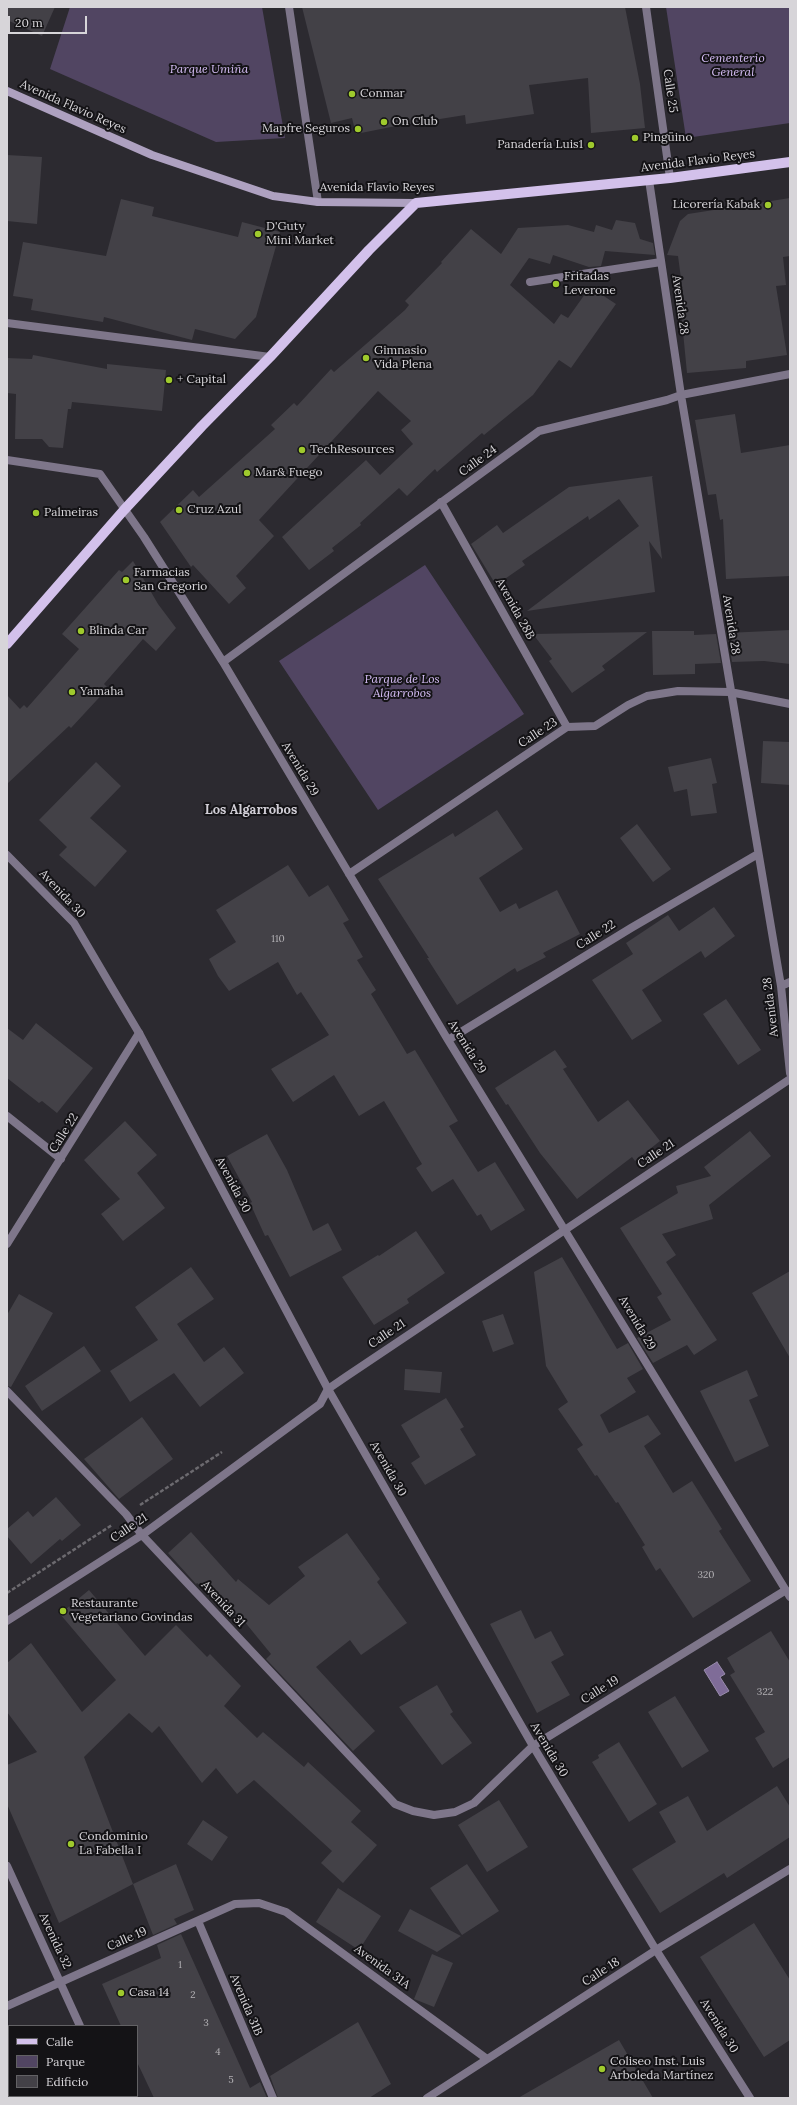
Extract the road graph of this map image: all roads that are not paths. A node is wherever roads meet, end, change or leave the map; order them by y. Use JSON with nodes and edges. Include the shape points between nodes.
{"nodes":[{"id":1,"x":289,"y":7,"type":"edge"},
{"id":2,"x":646,"y":7,"type":"edge"},
{"id":3,"x":7,"y":92,"type":"edge"},
{"id":4,"x":790,"y":162,"type":"edge"},
{"id":5,"x":670,"y":178,"type":"junction"},
{"id":6,"x":649,"y":180,"type":"junction"},
{"id":7,"x":318,"y":202,"type":"junction"},
{"id":8,"x":416,"y":203,"type":"junction"},
{"id":9,"x":661,"y":262,"type":"junction"},
{"id":10,"x":530,"y":282,"type":"dead end"},
{"id":11,"x":7,"y":323,"type":"edge"},
{"id":12,"x":270,"y":357,"type":"junction"},
{"id":13,"x":790,"y":374,"type":"edge"},
{"id":14,"x":681,"y":395,"type":"junction"},
{"id":15,"x":7,"y":460,"type":"edge"},
{"id":16,"x":441,"y":502,"type":"junction"},
{"id":17,"x":124,"y":510,"type":"junction"},
{"id":18,"x":7,"y":644,"type":"edge"},
{"id":19,"x":223,"y":662,"type":"junction"},
{"id":20,"x":730,"y":692,"type":"junction"},
{"id":21,"x":790,"y":704,"type":"edge"},
{"id":22,"x":567,"y":728,"type":"junction"},
{"id":23,"x":758,"y":854,"type":"junction"},
{"id":24,"x":7,"y":855,"type":"edge"},
{"id":25,"x":349,"y":874,"type":"junction"},
{"id":26,"x":790,"y":982,"type":"edge"},
{"id":27,"x":781,"y":986,"type":"junction"},
{"id":28,"x":139,"y":1033,"type":"junction"},
{"id":29,"x":448,"y":1040,"type":"junction"},
{"id":30,"x":790,"y":1073,"type":"edge"},
{"id":31,"x":790,"y":1078,"type":"edge"},
{"id":32,"x":7,"y":1116,"type":"edge"},
{"id":33,"x":61,"y":1159,"type":"junction"},
{"id":34,"x":565,"y":1229,"type":"junction"},
{"id":35,"x":7,"y":1244,"type":"edge"},
{"id":36,"x":328,"y":1389,"type":"junction"},
{"id":37,"x":7,"y":1391,"type":"edge"},
{"id":38,"x":142,"y":1535,"type":"junction"},
{"id":39,"x":788,"y":1594,"type":"edge"},
{"id":40,"x":7,"y":1621,"type":"edge"},
{"id":41,"x":532,"y":1746,"type":"junction"},
{"id":42,"x":434,"y":1815,"type":"joint"},
{"id":43,"x":7,"y":1866,"type":"edge"},
{"id":44,"x":790,"y":1869,"type":"edge"},
{"id":45,"x":259,"y":1904,"type":"joint"},
{"id":46,"x":198,"y":1921,"type":"junction"},
{"id":47,"x":656,"y":1950,"type":"junction"},
{"id":48,"x":60,"y":1982,"type":"junction"},
{"id":49,"x":7,"y":2006,"type":"edge"},
{"id":50,"x":80,"y":2025,"type":"edge"},
{"id":51,"x":487,"y":2059,"type":"junction"},
{"id":52,"x":273,"y":2098,"type":"edge"},
{"id":53,"x":427,"y":2098,"type":"edge"},
{"id":54,"x":750,"y":2098,"type":"edge"}],
"edges":[{"from":1,"to":7,"type":"street"},
{"from":2,"to":5,"type":"street","name":"Calle 25"},
{"from":3,"to":7,"type":"main road","name":"Avenida Flavio Reyes","via":[[152,156],[273,196]]},
{"from":4,"to":5,"type":"main road","name":"Avenida Flavio Reyes"},
{"from":5,"to":6,"type":"main road","name":"Avenida Flavio Reyes"},
{"from":6,"to":8,"type":"main road","name":"Avenida Flavio Reyes"},
{"from":6,"to":9,"type":"street","name":"Avenida 28"},
{"from":7,"to":8,"type":"main road","name":"Avenida Flavio Reyes"},
{"from":8,"to":12,"type":"main road"},
{"from":9,"to":10,"type":"street"},
{"from":9,"to":14,"type":"street","name":"Avenida 28"},
{"from":11,"to":12,"type":"street"},
{"from":12,"to":17,"type":"main road"},
{"from":13,"to":14,"type":"street","name":"Calle 24"},
{"from":14,"to":16,"type":"street","name":"Calle 24","via":[[539,431]]},
{"from":14,"to":20,"type":"street","name":"Avenida 28"},
{"from":15,"to":17,"type":"street","name":"Avenida 29","via":[[100,474]]},
{"from":16,"to":19,"type":"street","name":"Calle 24"},
{"from":16,"to":22,"type":"street","name":"Avenida 28B"},
{"from":17,"to":18,"type":"main road"},
{"from":17,"to":19,"type":"street","name":"Avenida 29","via":[[144,537]]},
{"from":19,"to":25,"type":"street","name":"Avenida 29"},
{"from":20,"to":21,"type":"street","name":"Calle 23"},
{"from":20,"to":22,"type":"street","name":"Calle 23","via":[[678,691],[647,696],[595,726]]},
{"from":20,"to":23,"type":"street","name":"Avenida 28"},
{"from":22,"to":25,"type":"street","name":"Calle 23"},
{"from":23,"to":27,"type":"street","name":"Avenida 28"},
{"from":23,"to":29,"type":"street","name":"Calle 22","via":[[630,928]]},
{"from":24,"to":28,"type":"street","name":"Avenida 30","via":[[74,923]]},
{"from":25,"to":29,"type":"street","name":"Avenida 29"},
{"from":26,"to":27,"type":"street"},
{"from":27,"to":30,"type":"street","name":"Avenida 28"},
{"from":28,"to":33,"type":"street","name":"Calle 22"},
{"from":28,"to":36,"type":"street","name":"Avenida 30"},
{"from":29,"to":34,"type":"street","name":"Avenida 29"},
{"from":31,"to":34,"type":"street","name":"Calle 21"},
{"from":32,"to":33,"type":"street"},
{"from":33,"to":35,"type":"street","name":"Calle 22"},
{"from":34,"to":36,"type":"street","name":"Calle 21"},
{"from":34,"to":39,"type":"street","name":"Avenida 29"},
{"from":36,"to":38,"type":"street","name":"Calle 21","via":[[320,1404]]},
{"from":36,"to":41,"type":"street","name":"Avenida 30"},
{"from":37,"to":38,"type":"street","name":"Avenida 31","via":[[126,1514]]},
{"from":38,"to":40,"type":"street","name":"Calle 21"},
{"from":38,"to":42,"type":"street","name":"Avenida 31","via":[[394,1804]]},
{"from":39,"to":41,"type":"street","name":"Calle 19"},
{"from":41,"to":42,"type":"street","name":"Calle 19","via":[[474,1803],[455,1812]]},
{"from":41,"to":47,"type":"street","name":"Avenida 30"},
{"from":43,"to":48,"type":"street","name":"Avenida 32"},
{"from":44,"to":47,"type":"street","name":"Calle 18"},
{"from":45,"to":46,"type":"street","name":"Calle 19","via":[[234,1904]]},
{"from":45,"to":51,"type":"street","name":"Avenida 31A","via":[[286,1912]]},
{"from":46,"to":48,"type":"street","name":"Calle 19"},
{"from":46,"to":52,"type":"street","name":"Avenida 31B"},
{"from":47,"to":51,"type":"street","name":"Calle 18"},
{"from":47,"to":54,"type":"street","name":"Avenida 30"},
{"from":48,"to":49,"type":"street","name":"Calle 19"},
{"from":48,"to":50,"type":"street","name":"Avenida 32"},
{"from":51,"to":53,"type":"street","name":"Calle 18"}]}
